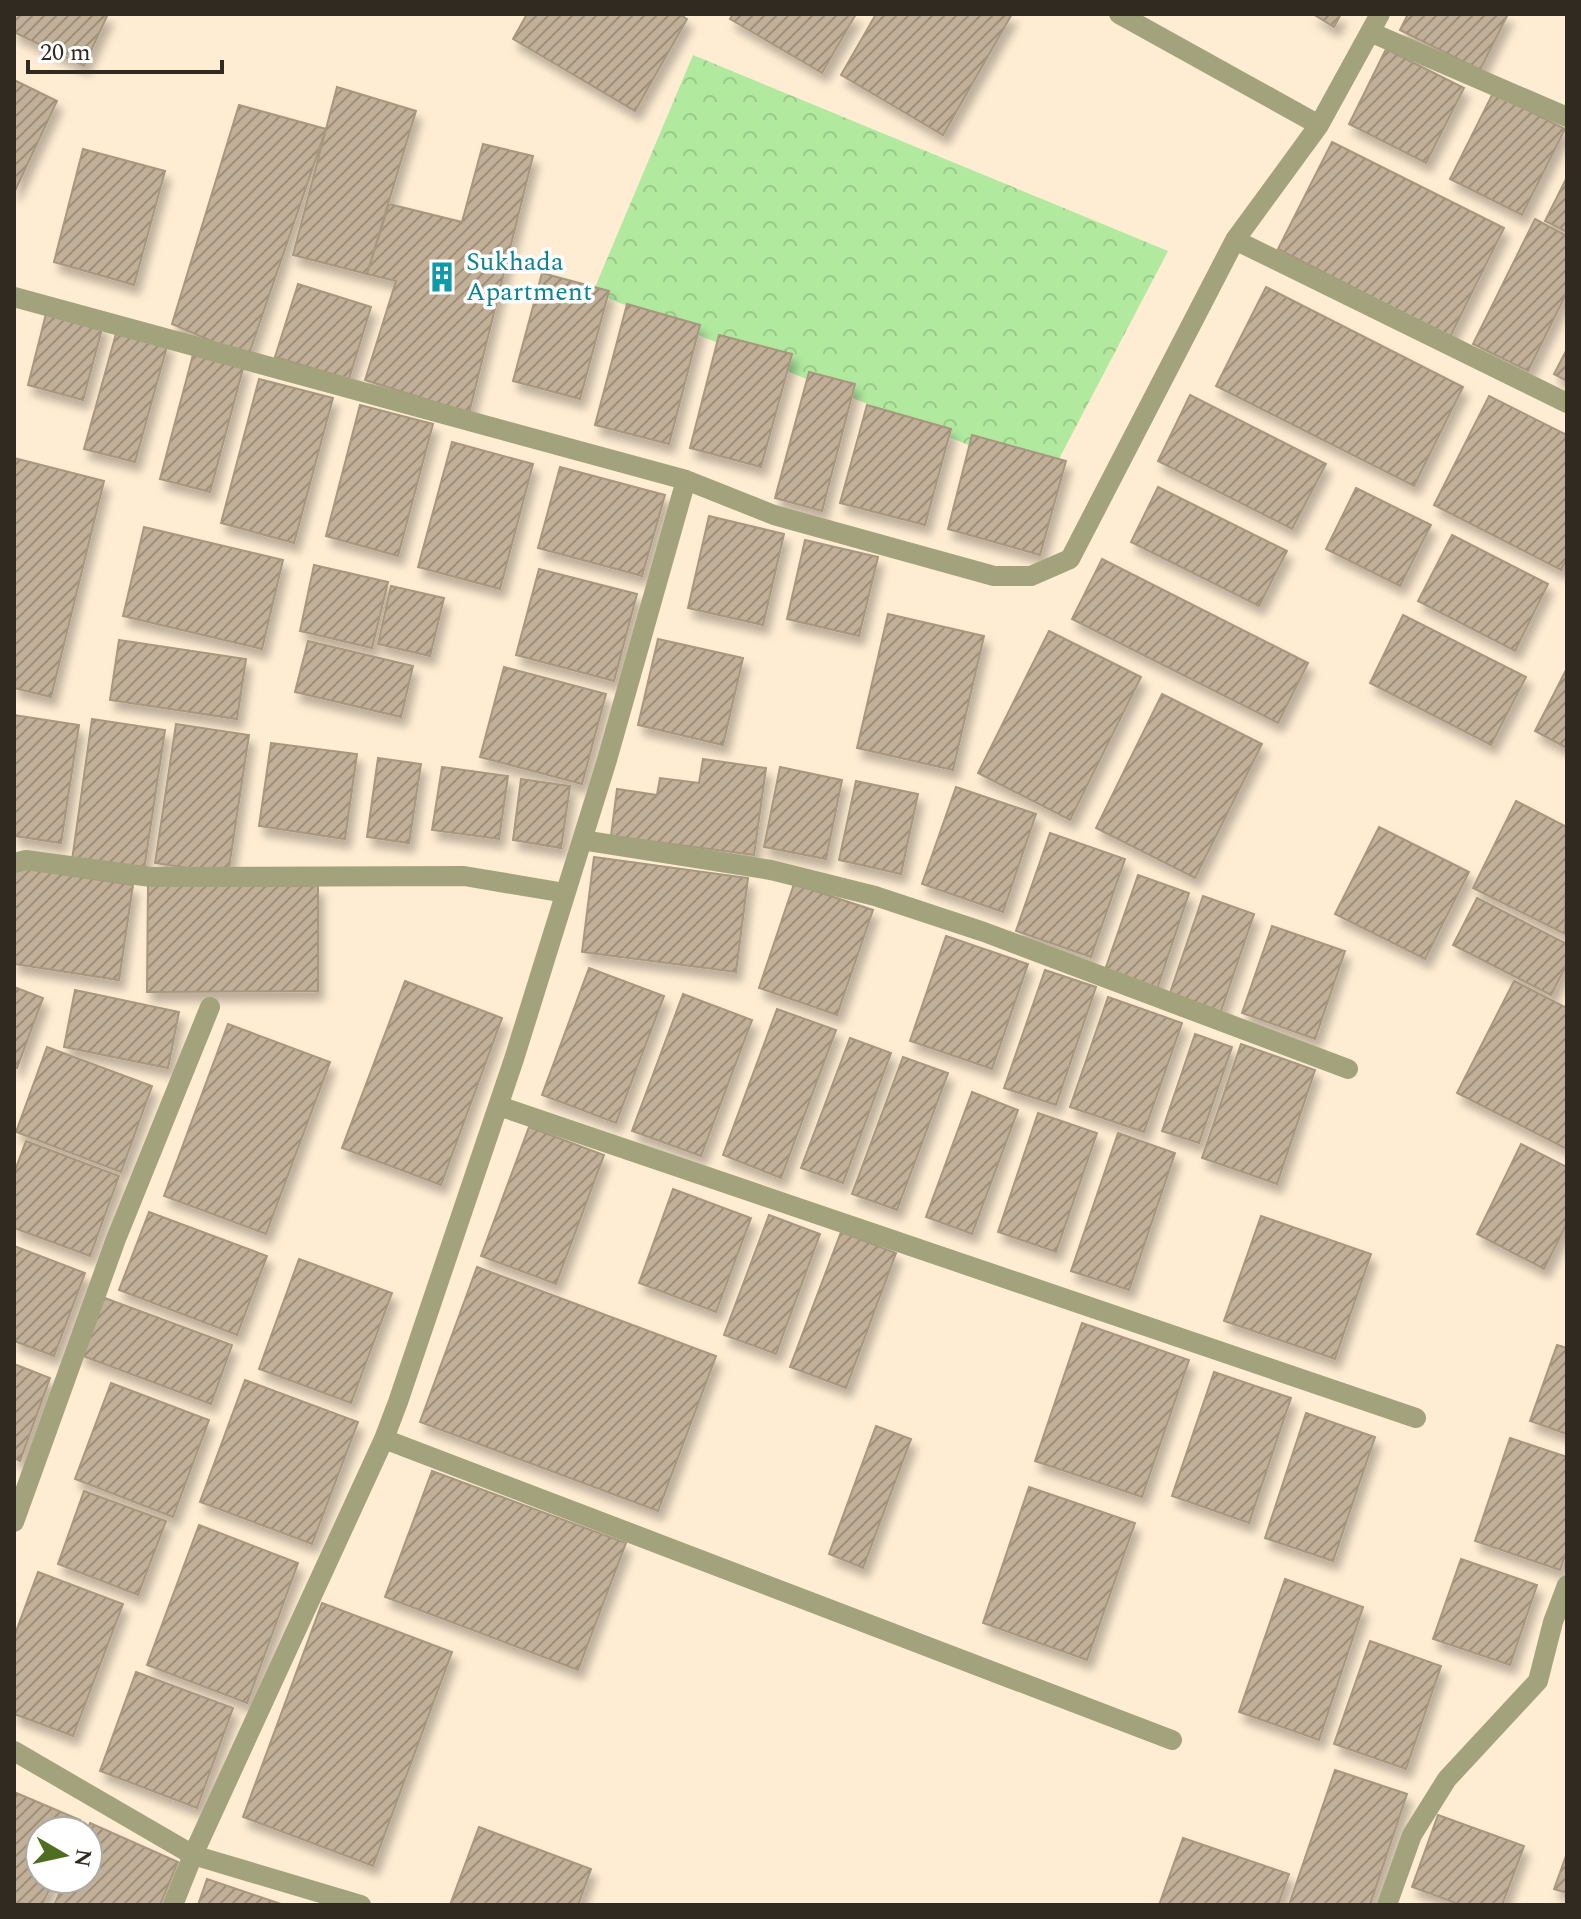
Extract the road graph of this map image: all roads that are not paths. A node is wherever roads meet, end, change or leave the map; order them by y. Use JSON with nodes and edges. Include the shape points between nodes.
{"nodes":[{"id":1,"x":1119,"y":14,"type":"edge"},
{"id":2,"x":1375,"y":23,"type":"edge"},
{"id":3,"x":1567,"y":117,"type":"edge"},
{"id":4,"x":1319,"y":125,"type":"junction"},
{"id":5,"x":1235,"y":240,"type":"junction"},
{"id":6,"x":14,"y":297,"type":"edge"},
{"id":7,"x":1567,"y":403,"type":"edge"},
{"id":8,"x":686,"y":480,"type":"junction"},
{"id":9,"x":582,"y":840,"type":"junction"},
{"id":10,"x":14,"y":863,"type":"edge"},
{"id":11,"x":565,"y":893,"type":"junction"},
{"id":12,"x":210,"y":1007,"type":"dead end"},
{"id":13,"x":1348,"y":1069,"type":"dead end"},
{"id":14,"x":499,"y":1106,"type":"junction"},
{"id":15,"x":1416,"y":1418,"type":"dead end"},
{"id":16,"x":384,"y":1439,"type":"junction"},
{"id":17,"x":14,"y":1522,"type":"edge"},
{"id":18,"x":1567,"y":1585,"type":"edge"},
{"id":19,"x":1172,"y":1740,"type":"dead end"},
{"id":20,"x":14,"y":1751,"type":"edge"},
{"id":21,"x":193,"y":1855,"type":"junction"},
{"id":22,"x":173,"y":1905,"type":"edge"},
{"id":23,"x":361,"y":1905,"type":"edge"},
{"id":24,"x":1387,"y":1905,"type":"edge"}],
"edges":[{"from":1,"to":4,"type":"street"},
{"from":2,"to":3,"type":"street"},
{"from":2,"to":4,"type":"street"},
{"from":4,"to":5,"type":"street"},
{"from":5,"to":7,"type":"street"},
{"from":5,"to":8,"type":"street","via":[[1070,559],[1031,576],[994,576],[789,520]]},
{"from":6,"to":8,"type":"street"},
{"from":8,"to":9,"type":"street"},
{"from":9,"to":11,"type":"street"},
{"from":9,"to":13,"type":"street","via":[[771,870],[875,896]]},
{"from":10,"to":11,"type":"street","via":[[26,860],[151,877],[464,876]]},
{"from":11,"to":14,"type":"street"},
{"from":12,"to":17,"type":"street","via":[[116,1239]]},
{"from":14,"to":15,"type":"street"},
{"from":14,"to":16,"type":"street"},
{"from":16,"to":19,"type":"street"},
{"from":16,"to":21,"type":"street"},
{"from":18,"to":24,"type":"street","via":[[1538,1681],[1447,1779],[1412,1835]]},
{"from":20,"to":21,"type":"street"},
{"from":21,"to":22,"type":"street"},
{"from":21,"to":23,"type":"street"}]}
